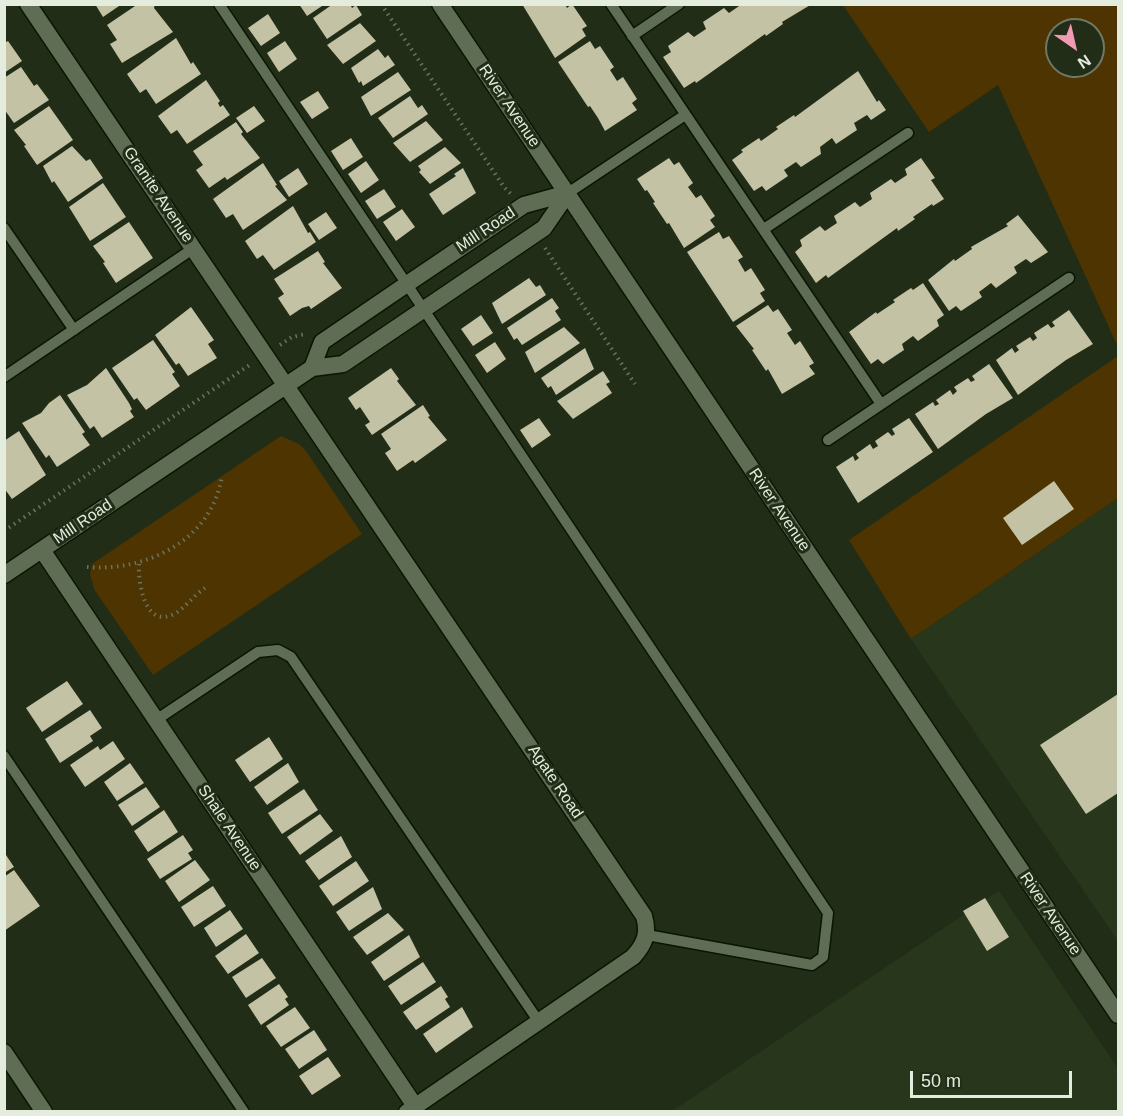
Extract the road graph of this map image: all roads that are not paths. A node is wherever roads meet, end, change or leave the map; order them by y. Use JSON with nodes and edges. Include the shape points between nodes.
{"nodes":[{"id":1,"x":28,"y":4,"type":"edge"},
{"id":2,"x":219,"y":4,"type":"edge"},
{"id":3,"x":440,"y":4,"type":"edge"},
{"id":4,"x":611,"y":4,"type":"edge"},
{"id":5,"x":679,"y":4,"type":"edge"},
{"id":6,"x":632,"y":36,"type":"junction"},
{"id":7,"x":685,"y":115,"type":"junction"},
{"id":8,"x":908,"y":133,"type":"dead end"},
{"id":9,"x":568,"y":193,"type":"junction"},
{"id":10,"x":4,"y":228,"type":"edge"},
{"id":11,"x":764,"y":230,"type":"junction"},
{"id":12,"x":194,"y":248,"type":"junction"},
{"id":13,"x":1069,"y":278,"type":"dead end"},
{"id":14,"x":407,"y":284,"type":"junction"},
{"id":15,"x":424,"y":309,"type":"junction"},
{"id":16,"x":74,"y":330,"type":"junction"},
{"id":17,"x":312,"y":368,"type":"junction"},
{"id":18,"x":4,"y":377,"type":"edge"},
{"id":19,"x":286,"y":385,"type":"junction"},
{"id":20,"x":880,"y":404,"type":"junction"},
{"id":21,"x":828,"y":440,"type":"dead end"},
{"id":22,"x":42,"y":550,"type":"junction"},
{"id":23,"x":4,"y":575,"type":"edge"},
{"id":24,"x":156,"y":720,"type":"junction"},
{"id":25,"x":4,"y":756,"type":"edge"},
{"id":26,"x":647,"y":935,"type":"junction"},
{"id":27,"x":1119,"y":1015,"type":"edge"},
{"id":28,"x":539,"y":1022,"type":"junction"},
{"id":29,"x":4,"y":1052,"type":"edge"},
{"id":30,"x":411,"y":1109,"type":"edge"},
{"id":31,"x":44,"y":1112,"type":"edge"},
{"id":32,"x":244,"y":1112,"type":"edge"}],
"edges":[{"from":1,"to":12,"type":"street","name":"Granite Avenue"},
{"from":2,"to":14,"type":"lane"},
{"from":3,"to":9,"type":"street","name":"River Avenue"},
{"from":4,"to":6,"type":"lane"},
{"from":5,"to":6,"type":"lane"},
{"from":6,"to":7,"type":"lane"},
{"from":7,"to":9,"type":"lane"},
{"from":7,"to":11,"type":"lane"},
{"from":8,"to":11,"type":"lane"},
{"from":9,"to":14,"type":"street","name":"Mill Road","via":[[524,205]]},
{"from":9,"to":15,"type":"street","name":"Mill Road","via":[[544,228]]},
{"from":9,"to":27,"type":"street","name":"River Avenue"},
{"from":10,"to":16,"type":"lane"},
{"from":11,"to":20,"type":"lane"},
{"from":12,"to":16,"type":"lane"},
{"from":12,"to":19,"type":"street","name":"Granite Avenue"},
{"from":13,"to":20,"type":"lane"},
{"from":14,"to":15,"type":"lane"},
{"from":14,"to":17,"type":"street","name":"Mill Road","via":[[322,342]]},
{"from":15,"to":17,"type":"street","name":"Mill Road","via":[[343,364]]},
{"from":15,"to":26,"type":"lane","via":[[828,913],[823,957],[812,965]]},
{"from":16,"to":18,"type":"lane"},
{"from":17,"to":19,"type":"street","name":"Mill Road"},
{"from":19,"to":22,"type":"street","name":"Mill Road"},
{"from":19,"to":26,"type":"street","name":"Agate Road","via":[[638,904]]},
{"from":20,"to":21,"type":"lane"},
{"from":22,"to":23,"type":"street","name":"Mill Road"},
{"from":22,"to":24,"type":"street","name":"Shale Avenue"},
{"from":24,"to":28,"type":"lane","via":[[258,652],[278,650],[291,657]]},
{"from":24,"to":30,"type":"street","name":"Shale Avenue"},
{"from":25,"to":32,"type":"lane"},
{"from":26,"to":28,"type":"street","via":[[642,948],[623,964]]},
{"from":28,"to":30,"type":"street"},
{"from":29,"to":31,"type":"street"}]}
